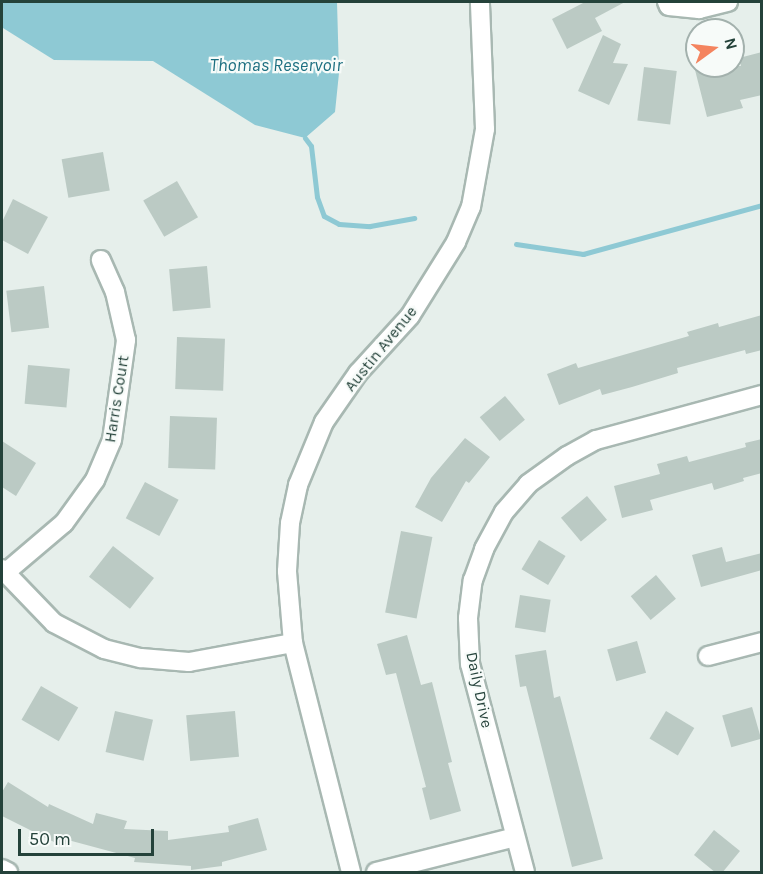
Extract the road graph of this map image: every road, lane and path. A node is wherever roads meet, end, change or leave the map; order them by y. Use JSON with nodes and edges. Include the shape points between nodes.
{"nodes":[{"id":1,"x":480,"y":2,"type":"edge"},
{"id":2,"x":667,"y":2,"type":"edge"},
{"id":3,"x":728,"y":2,"type":"edge"},
{"id":4,"x":101,"y":261,"type":"dead end"},
{"id":5,"x":762,"y":395,"type":"edge"},
{"id":6,"x":3,"y":571,"type":"edge"},
{"id":7,"x":762,"y":642,"type":"edge"},
{"id":8,"x":293,"y":643,"type":"junction"},
{"id":9,"x":708,"y":656,"type":"dead end"},
{"id":10,"x":515,"y":837,"type":"junction"},
{"id":11,"x":2,"y":869,"type":"edge"},
{"id":12,"x":8,"y":873,"type":"edge"},
{"id":13,"x":351,"y":873,"type":"edge"},
{"id":14,"x":376,"y":873,"type":"edge"},
{"id":15,"x":525,"y":873,"type":"edge"}],
"edges":[{"from":1,"to":8,"type":"street","name":"Austin Avenue","via":[[485,129],[471,207],[456,242],[410,316],[358,373],[324,422],[298,485],[286,571]]},
{"from":2,"to":3,"type":"street","via":[[669,6],[699,9]]},
{"from":4,"to":6,"type":"street","name":"Harris Court","via":[[115,292],[126,340],[112,440],[95,480],[64,523]]},
{"from":5,"to":10,"type":"street","name":"Daily Drive","via":[[596,440],[528,484],[499,521],[473,580],[468,618],[470,664]]},
{"from":6,"to":8,"type":"street","via":[[54,623],[104,649],[141,658],[189,662]]},
{"from":7,"to":9,"type":"street"},
{"from":8,"to":13,"type":"street","name":"Austin Avenue"},
{"from":10,"to":14,"type":"street"},
{"from":10,"to":15,"type":"street","name":"Daily Drive"},
{"from":11,"to":12,"type":"street"}]}
